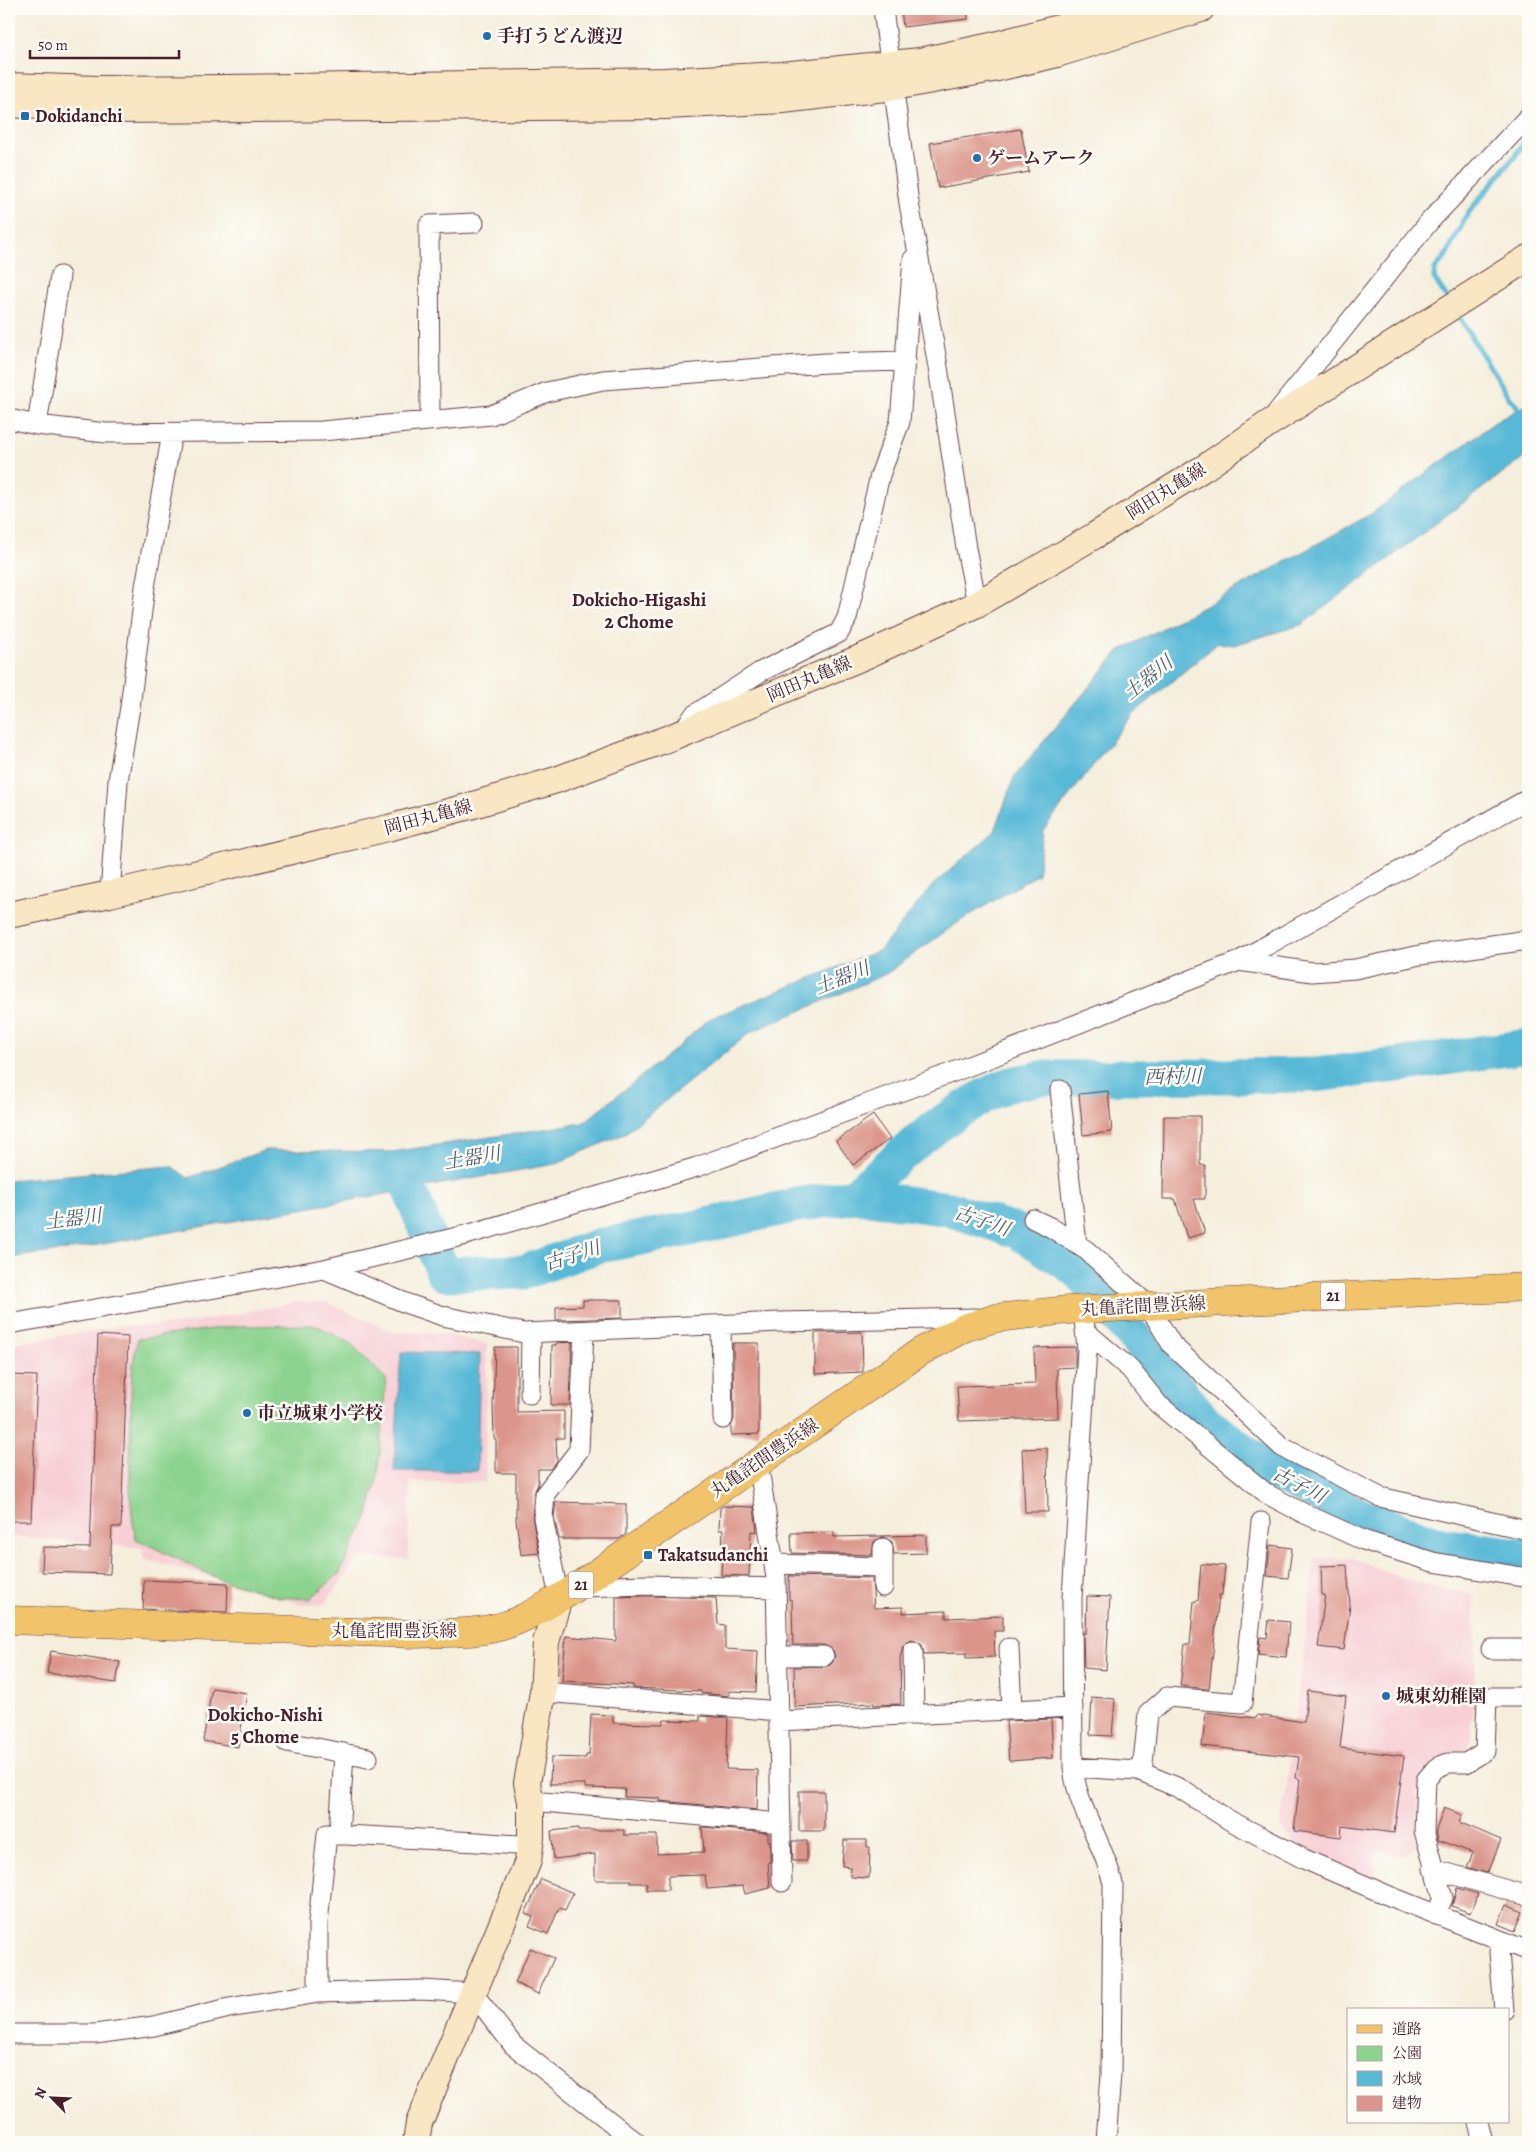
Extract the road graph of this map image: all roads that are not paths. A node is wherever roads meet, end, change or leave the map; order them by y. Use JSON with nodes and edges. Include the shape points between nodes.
{"nodes":[{"id":1,"x":883,"y":9,"type":"edge"},
{"id":2,"x":1129,"y":9,"type":"edge"},
{"id":3,"x":1201,"y":9,"type":"edge"},
{"id":4,"x":892,"y":76,"type":"junction"},
{"id":5,"x":9,"y":86,"type":"edge"},
{"id":6,"x":9,"y":104,"type":"edge"},
{"id":7,"x":1528,"y":116,"type":"edge"},
{"id":8,"x":474,"y":223,"type":"dead end"},
{"id":9,"x":916,"y":242,"type":"junction"},
{"id":10,"x":1528,"y":258,"type":"edge"},
{"id":11,"x":60,"y":276,"type":"dead end"},
{"id":12,"x":906,"y":361,"type":"junction"},
{"id":13,"x":9,"y":419,"type":"edge"},
{"id":14,"x":430,"y":420,"type":"junction"},
{"id":15,"x":1268,"y":424,"type":"junction"},
{"id":16,"x":37,"y":425,"type":"junction"},
{"id":17,"x":172,"y":433,"type":"junction"},
{"id":18,"x":977,"y":604,"type":"junction"},
{"id":19,"x":680,"y":734,"type":"junction"},
{"id":20,"x":1528,"y":799,"type":"edge"},
{"id":21,"x":110,"y":894,"type":"junction"},
{"id":22,"x":9,"y":915,"type":"edge"},
{"id":23,"x":1528,"y":940,"type":"edge"},
{"id":24,"x":1239,"y":961,"type":"junction"},
{"id":25,"x":1060,"y":1090,"type":"dead end"},
{"id":26,"x":1033,"y":1219,"type":"dead end"},
{"id":27,"x":1077,"y":1244,"type":"junction"},
{"id":28,"x":324,"y":1269,"type":"junction"},
{"id":29,"x":1528,"y":1287,"type":"edge"},
{"id":30,"x":1142,"y":1305,"type":"junction"},
{"id":31,"x":996,"y":1318,"type":"junction"},
{"id":32,"x":1084,"y":1320,"type":"junction"},
{"id":33,"x":9,"y":1324,"type":"edge"},
{"id":34,"x":721,"y":1325,"type":"junction"},
{"id":35,"x":584,"y":1331,"type":"junction"},
{"id":36,"x":531,"y":1333,"type":"junction"},
{"id":37,"x":530,"y":1394,"type":"dead end"},
{"id":38,"x":723,"y":1419,"type":"dead end"},
{"id":39,"x":758,"y":1462,"type":"junction"},
{"id":40,"x":1261,"y":1522,"type":"dead end"},
{"id":41,"x":1528,"y":1530,"type":"edge"},
{"id":42,"x":883,"y":1548,"type":"dead end"},
{"id":43,"x":774,"y":1564,"type":"junction"},
{"id":44,"x":883,"y":1567,"type":"junction"},
{"id":45,"x":1528,"y":1578,"type":"edge"},
{"id":46,"x":883,"y":1587,"type":"dead end"},
{"id":47,"x":776,"y":1588,"type":"junction"},
{"id":48,"x":568,"y":1592,"type":"junction"},
{"id":49,"x":9,"y":1620,"type":"edge"},
{"id":50,"x":1009,"y":1648,"type":"dead end"},
{"id":51,"x":1491,"y":1649,"type":"dead end"},
{"id":52,"x":1528,"y":1649,"type":"edge"},
{"id":53,"x":913,"y":1651,"type":"dead end"},
{"id":54,"x":778,"y":1656,"type":"junction"},
{"id":55,"x":824,"y":1656,"type":"dead end"},
{"id":56,"x":543,"y":1692,"type":"junction"},
{"id":57,"x":1528,"y":1697,"type":"edge"},
{"id":58,"x":1073,"y":1706,"type":"junction"},
{"id":59,"x":1012,"y":1710,"type":"junction"},
{"id":60,"x":914,"y":1715,"type":"junction"},
{"id":61,"x":779,"y":1716,"type":"junction"},
{"id":62,"x":287,"y":1742,"type":"dead end"},
{"id":63,"x":344,"y":1753,"type":"junction"},
{"id":64,"x":368,"y":1758,"type":"dead end"},
{"id":65,"x":1073,"y":1767,"type":"junction"},
{"id":66,"x":1142,"y":1773,"type":"junction"},
{"id":67,"x":531,"y":1801,"type":"junction"},
{"id":68,"x":781,"y":1823,"type":"junction"},
{"id":69,"x":339,"y":1835,"type":"junction"},
{"id":70,"x":530,"y":1846,"type":"junction"},
{"id":71,"x":1433,"y":1869,"type":"junction"},
{"id":72,"x":782,"y":1882,"type":"dead end"},
{"id":73,"x":1528,"y":1896,"type":"edge"},
{"id":74,"x":1436,"y":1915,"type":"junction"},
{"id":75,"x":1503,"y":1942,"type":"junction"},
{"id":76,"x":1528,"y":1951,"type":"edge"},
{"id":77,"x":473,"y":1993,"type":"junction"},
{"id":78,"x":318,"y":1994,"type":"junction"},
{"id":79,"x":1504,"y":2008,"type":"edge"},
{"id":80,"x":9,"y":2034,"type":"edge"},
{"id":81,"x":1478,"y":2124,"type":"edge"},
{"id":82,"x":416,"y":2142,"type":"edge"},
{"id":83,"x":636,"y":2142,"type":"edge"},
{"id":84,"x":1106,"y":2142,"type":"edge"},
{"id":85,"x":1483,"y":2142,"type":"edge"}],
"edges":[{"from":1,"to":4,"type":"street"},
{"from":2,"to":4,"type":"street","via":[[991,46],[920,61]]},
{"from":3,"to":4,"type":"street","via":[[1057,54],[993,69]]},
{"from":4,"to":5,"type":"street","via":[[781,75],[655,81],[216,88]]},
{"from":4,"to":6,"type":"street","via":[[783,100],[666,106],[104,110]]},
{"from":4,"to":9,"type":"street"},
{"from":7,"to":15,"type":"street","via":[[1428,222]]},
{"from":8,"to":14,"type":"street","via":[[428,225]]},
{"from":9,"to":12,"type":"street"},
{"from":9,"to":18,"type":"street"},
{"from":10,"to":15,"type":"street","name":"岡田丸亀線"},
{"from":11,"to":16,"type":"street"},
{"from":12,"to":14,"type":"street","via":[[826,362],[604,380],[547,392],[491,414]]},
{"from":12,"to":19,"type":"street","via":[[900,422],[880,475],[847,618],[839,633],[760,672],[694,715]]},
{"from":13,"to":16,"type":"street"},
{"from":14,"to":17,"type":"street","via":[[322,431]]},
{"from":15,"to":18,"type":"street","name":"岡田丸亀線","via":[[1204,468]]},
{"from":16,"to":17,"type":"street","via":[[106,433]]},
{"from":17,"to":21,"type":"street","via":[[145,587],[118,781]]},
{"from":18,"to":19,"type":"street","name":"岡田丸亀線"},
{"from":19,"to":21,"type":"street","name":"岡田丸亀線","via":[[556,780],[470,806]]},
{"from":20,"to":24,"type":"street"},
{"from":21,"to":22,"type":"street","name":"岡田丸亀線"},
{"from":23,"to":24,"type":"street","via":[[1420,955],[1355,970],[1312,972]]},
{"from":24,"to":28,"type":"street","via":[[1060,1032],[697,1167],[466,1235]]},
{"from":25,"to":27,"type":"street"},
{"from":26,"to":27,"type":"street"},
{"from":27,"to":30,"type":"street"},
{"from":28,"to":33,"type":"street"},
{"from":28,"to":36,"type":"street","via":[[442,1316]]},
{"from":29,"to":30,"type":"main road","name":"丸亀詫間豊浜線","number":"21"},
{"from":30,"to":32,"type":"main road","name":"丸亀詫間豊浜線","number":"21"},
{"from":30,"to":41,"type":"street","via":[[1172,1345],[1282,1447],[1380,1497]]},
{"from":31,"to":32,"type":"main road","name":"丸亀詫間豊浜線","number":"21"},
{"from":31,"to":34,"type":"street"},
{"from":31,"to":39,"type":"main road","name":"丸亀詫間豊浜線","number":"21","via":[[964,1328],[920,1352]]},
{"from":32,"to":45,"type":"street","via":[[1158,1404],[1268,1494],[1371,1543],[1433,1562]]},
{"from":32,"to":58,"type":"street","via":[[1087,1348],[1072,1598]]},
{"from":34,"to":35,"type":"street"},
{"from":34,"to":38,"type":"street"},
{"from":35,"to":36,"type":"street"},
{"from":35,"to":48,"type":"street","via":[[579,1450],[545,1494],[543,1518]]},
{"from":36,"to":37,"type":"street"},
{"from":39,"to":43,"type":"street"},
{"from":39,"to":48,"type":"main road","name":"丸亀詫間豊浜線","number":"21"},
{"from":40,"to":66,"type":"street","via":[[1242,1703],[1167,1697],[1148,1714]]},
{"from":42,"to":44,"type":"street"},
{"from":43,"to":44,"type":"street"},
{"from":43,"to":47,"type":"street"},
{"from":44,"to":46,"type":"street"},
{"from":47,"to":48,"type":"street","via":[[647,1585]]},
{"from":47,"to":54,"type":"street"},
{"from":48,"to":49,"type":"main road","name":"丸亀詫間豊浜線","number":"21","via":[[496,1628],[448,1634]]},
{"from":48,"to":56,"type":"street","via":[[546,1642]]},
{"from":50,"to":59,"type":"street"},
{"from":51,"to":52,"type":"street"},
{"from":53,"to":60,"type":"street"},
{"from":54,"to":55,"type":"street"},
{"from":54,"to":61,"type":"street"},
{"from":56,"to":61,"type":"street"},
{"from":56,"to":67,"type":"street","via":[[527,1784]]},
{"from":57,"to":71,"type":"street","via":[[1487,1697],[1485,1752],[1466,1763],[1448,1763],[1436,1768],[1426,1780],[1424,1831]]},
{"from":58,"to":59,"type":"street"},
{"from":58,"to":65,"type":"street"},
{"from":59,"to":60,"type":"street"},
{"from":60,"to":61,"type":"street"},
{"from":61,"to":68,"type":"street"},
{"from":62,"to":63,"type":"street"},
{"from":63,"to":64,"type":"street"},
{"from":63,"to":69,"type":"street"},
{"from":65,"to":66,"type":"street"},
{"from":65,"to":84,"type":"street","via":[[1075,1785],[1113,1884],[1111,2074]]},
{"from":66,"to":74,"type":"street","via":[[1179,1788],[1229,1820],[1304,1859]]},
{"from":67,"to":68,"type":"street"},
{"from":67,"to":70,"type":"street"},
{"from":68,"to":72,"type":"street"},
{"from":69,"to":70,"type":"street"},
{"from":69,"to":78,"type":"street","via":[[327,1834],[318,1923]]},
{"from":70,"to":77,"type":"street","via":[[528,1861]]},
{"from":71,"to":73,"type":"street"},
{"from":71,"to":74,"type":"street","via":[[1443,1898]]},
{"from":74,"to":75,"type":"street"},
{"from":75,"to":76,"type":"street"},
{"from":75,"to":79,"type":"street","via":[[1498,1952]]},
{"from":77,"to":78,"type":"street","via":[[422,1990]]},
{"from":77,"to":82,"type":"street","via":[[419,2123]]},
{"from":77,"to":83,"type":"street","via":[[513,2045]]},
{"from":78,"to":80,"type":"street","via":[[229,2008],[154,2026],[95,2034]]},
{"from":81,"to":85,"type":"street"}]}
